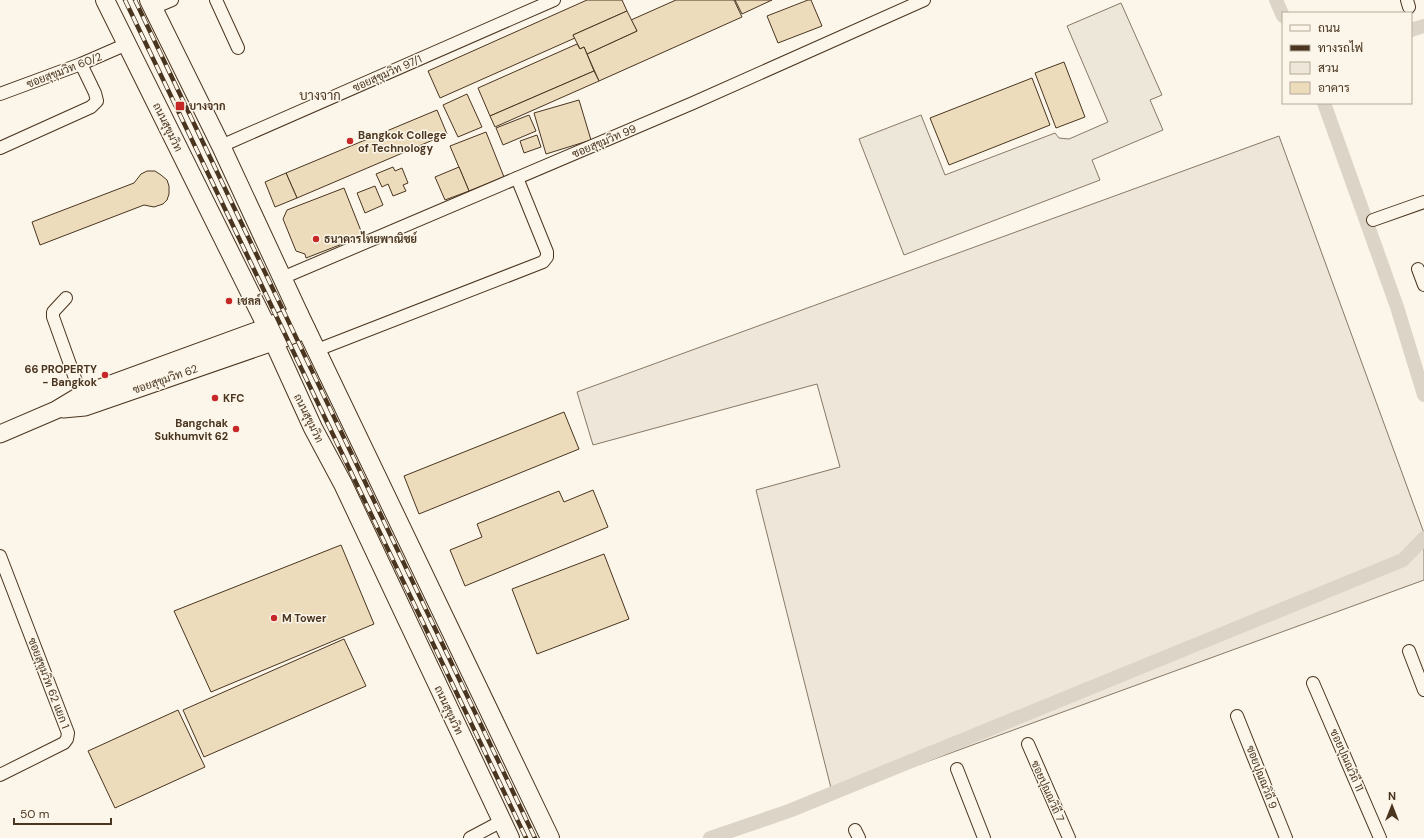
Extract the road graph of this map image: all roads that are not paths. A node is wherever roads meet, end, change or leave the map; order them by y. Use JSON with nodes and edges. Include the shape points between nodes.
{"nodes":[{"id":1,"x":105,"y":0,"type":"edge"},
{"id":2,"x":172,"y":0,"type":"edge"},
{"id":3,"x":216,"y":0,"type":"edge"},
{"id":4,"x":554,"y":0,"type":"edge"},
{"id":5,"x":924,"y":0,"type":"edge"},
{"id":6,"x":151,"y":4,"type":"edge"},
{"id":7,"x":127,"y":44,"type":"junction"},
{"id":8,"x":238,"y":48,"type":"dead end"},
{"id":9,"x":81,"y":64,"type":"junction"},
{"id":10,"x":0,"y":94,"type":"edge"},
{"id":11,"x":221,"y":146,"type":"junction"},
{"id":12,"x":0,"y":148,"type":"edge"},
{"id":13,"x":517,"y":178,"type":"junction"},
{"id":14,"x":1424,"y":202,"type":"edge"},
{"id":15,"x":1373,"y":220,"type":"dead end"},
{"id":16,"x":1418,"y":269,"type":"dead end"},
{"id":17,"x":282,"y":278,"type":"junction"},
{"id":18,"x":1424,"y":286,"type":"edge"},
{"id":19,"x":66,"y":298,"type":"dead end"},
{"id":20,"x":303,"y":321,"type":"junction"},
{"id":21,"x":270,"y":334,"type":"junction"},
{"id":22,"x":317,"y":350,"type":"junction"},
{"id":23,"x":81,"y":395,"type":"junction"},
{"id":24,"x":56,"y":410,"type":"junction"},
{"id":25,"x":0,"y":434,"type":"edge"},
{"id":26,"x":0,"y":556,"type":"edge"},
{"id":27,"x":1409,"y":651,"type":"dead end"},
{"id":28,"x":1314,"y":683,"type":"dead end"},
{"id":29,"x":1424,"y":690,"type":"edge"},
{"id":30,"x":1237,"y":716,"type":"dead end"},
{"id":31,"x":1028,"y":744,"type":"dead end"},
{"id":32,"x":957,"y":769,"type":"dead end"},
{"id":33,"x":0,"y":775,"type":"edge"},
{"id":34,"x":502,"y":821,"type":"junction"},
{"id":35,"x":470,"y":838,"type":"edge"},
{"id":36,"x":510,"y":838,"type":"edge"},
{"id":37,"x":550,"y":838,"type":"edge"},
{"id":38,"x":984,"y":838,"type":"edge"},
{"id":39,"x":1069,"y":838,"type":"edge"},
{"id":40,"x":1286,"y":838,"type":"edge"},
{"id":41,"x":1380,"y":838,"type":"edge"}],
"edges":[{"from":1,"to":7,"type":"main road","name":"ถนนสุขุมวิท"},
{"from":2,"to":6,"type":"street"},
{"from":3,"to":8,"type":"street"},
{"from":4,"to":11,"type":"street","name":"ซอยสุขุมวิท 97/1"},
{"from":5,"to":13,"type":"street","name":"ซอยสุขุมวิท 99"},
{"from":6,"to":11,"type":"main road"},
{"from":7,"to":9,"type":"street","name":"ซอยสุขุมวิท 60/2"},
{"from":7,"to":21,"type":"main road","name":"ถนนสุขุมวิท"},
{"from":9,"to":10,"type":"street","name":"ซอยสุขุมวิท 60/2"},
{"from":9,"to":12,"type":"street","via":[[95,93],[96,101],[91,107]]},
{"from":11,"to":17,"type":"main road"},
{"from":13,"to":17,"type":"street","name":"ซอยสุขุมวิท 99"},
{"from":13,"to":22,"type":"street","via":[[547,252],[543,262]]},
{"from":14,"to":15,"type":"street"},
{"from":16,"to":18,"type":"street"},
{"from":17,"to":20,"type":"main road"},
{"from":19,"to":23,"type":"street","via":[[53,312],[53,317]]},
{"from":20,"to":21,"type":"main road"},
{"from":20,"to":22,"type":"main road"},
{"from":21,"to":23,"type":"street","name":"ซอยสุขุมวิท 62"},
{"from":21,"to":24,"type":"street","name":"ซอยสุขุมวิท 62","via":[[84,407]]},
{"from":21,"to":34,"type":"main road","name":"ถนนสุขุมวิท","via":[[313,428],[344,484]]},
{"from":22,"to":37,"type":"main road"},
{"from":23,"to":24,"type":"street","name":"ซอยสุขุมวิท 62"},
{"from":24,"to":25,"type":"street","name":"ซอยสุขุมวิท 62"},
{"from":26,"to":33,"type":"street","name":"ซอยสุขุมวิท 62 แยก 1","via":[[68,733],[64,743]]},
{"from":27,"to":29,"type":"street"},
{"from":28,"to":41,"type":"street","name":"ซอยปุณณวิถี 11"},
{"from":30,"to":40,"type":"street","name":"ซอยปุณณวิถี 9"},
{"from":31,"to":39,"type":"street","name":"ซอยปุณณวิถี 7"},
{"from":32,"to":38,"type":"street"},
{"from":34,"to":35,"type":"street"},
{"from":34,"to":36,"type":"main road","name":"ถนนสุขุมวิท"}]}
